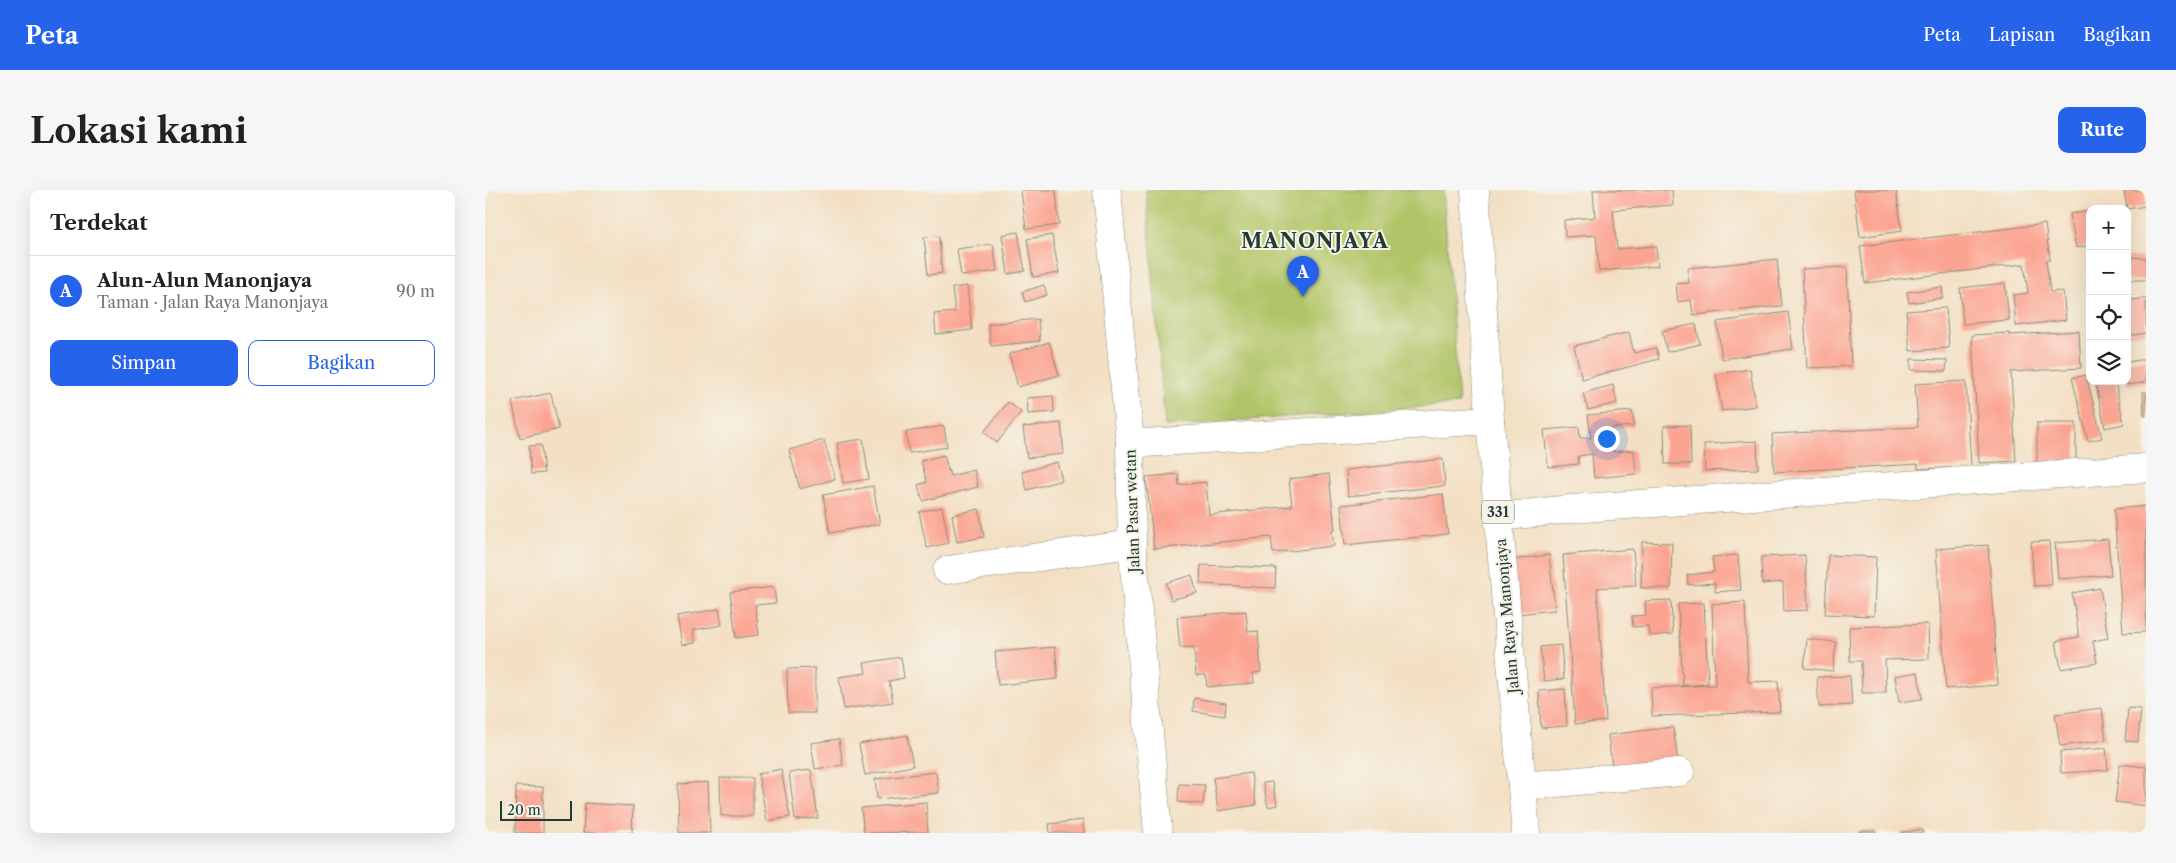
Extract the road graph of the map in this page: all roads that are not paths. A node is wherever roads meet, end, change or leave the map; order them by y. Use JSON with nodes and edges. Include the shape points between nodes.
{"nodes":[{"id":1,"x":1107,"y":190,"type":"edge"},
{"id":2,"x":1475,"y":190,"type":"edge"},
{"id":3,"x":1490,"y":420,"type":"junction"},
{"id":4,"x":1130,"y":444,"type":"junction"},
{"id":5,"x":2146,"y":468,"type":"edge"},
{"id":6,"x":1499,"y":517,"type":"junction"},
{"id":7,"x":1132,"y":544,"type":"junction"},
{"id":8,"x":947,"y":570,"type":"dead end"},
{"id":9,"x":1680,"y":772,"type":"dead end"},
{"id":10,"x":1522,"y":786,"type":"junction"},
{"id":11,"x":1158,"y":833,"type":"edge"},
{"id":12,"x":1526,"y":833,"type":"edge"}],
"edges":[{"from":1,"to":4,"type":"street","name":"Jalan Pasar wetan"},
{"from":2,"to":3,"type":"street","name":"Jalan Raya Manonjaya","number":"331"},
{"from":3,"to":4,"type":"street"},
{"from":3,"to":6,"type":"street","name":"Jalan Raya Manonjaya","number":"331"},
{"from":4,"to":7,"type":"street","name":"Jalan Pasar wetan"},
{"from":5,"to":6,"type":"street"},
{"from":6,"to":10,"type":"street","name":"Jalan Raya Manonjaya","number":"331"},
{"from":7,"to":8,"type":"street"},
{"from":7,"to":11,"type":"street","name":"Jalan Pasar wetan"},
{"from":9,"to":10,"type":"street"},
{"from":10,"to":12,"type":"street","name":"Jalan Raya Manonjaya","number":"331"}]}
